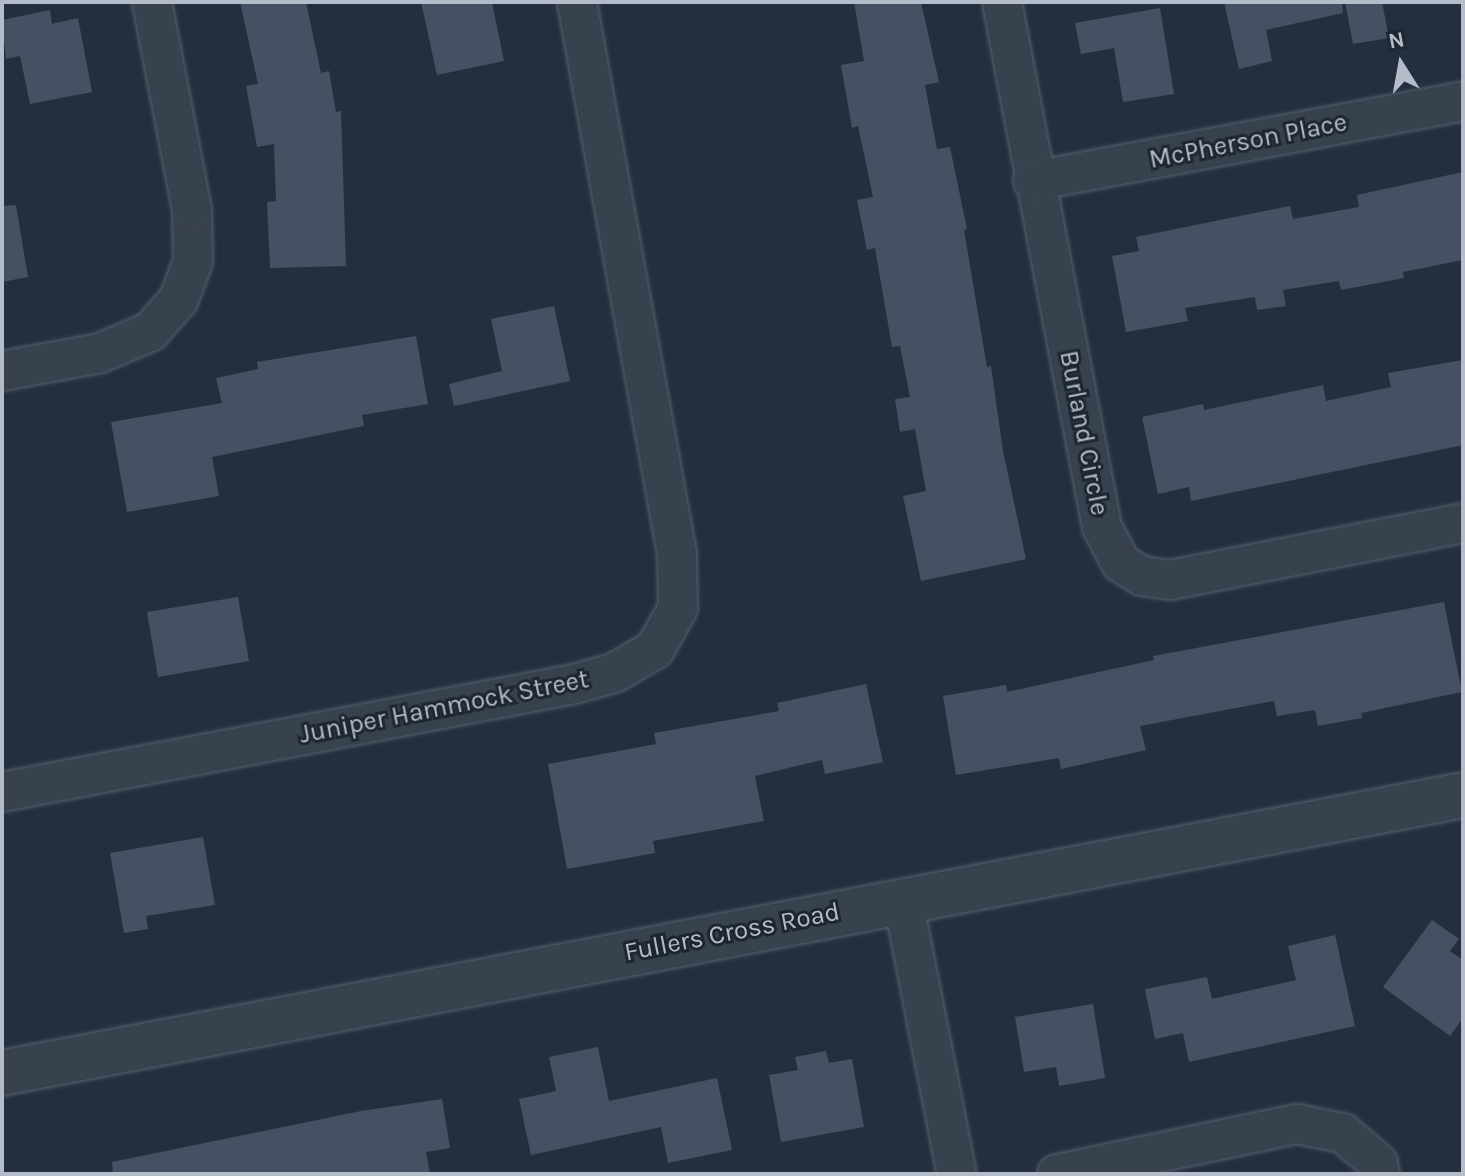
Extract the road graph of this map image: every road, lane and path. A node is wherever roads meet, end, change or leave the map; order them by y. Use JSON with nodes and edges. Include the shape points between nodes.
{"nodes":[{"id":1,"x":152,"y":2,"type":"edge"},
{"id":2,"x":577,"y":2,"type":"edge"},
{"id":3,"x":1002,"y":2,"type":"edge"},
{"id":4,"x":1463,"y":101,"type":"edge"},
{"id":5,"x":1033,"y":181,"type":"junction"},
{"id":6,"x":2,"y":371,"type":"edge"},
{"id":7,"x":1463,"y":523,"type":"edge"},
{"id":8,"x":2,"y":792,"type":"edge"},
{"id":9,"x":1463,"y":795,"type":"edge"},
{"id":10,"x":903,"y":900,"type":"junction"},
{"id":11,"x":2,"y":1073,"type":"edge"},
{"id":12,"x":957,"y":1174,"type":"edge"},
{"id":13,"x":1057,"y":1174,"type":"edge"},
{"id":14,"x":1380,"y":1174,"type":"edge"}],
"edges":[{"from":1,"to":6,"type":"street","via":[[192,210],[193,261],[179,299],[150,332],[100,353]]},
{"from":2,"to":8,"type":"street","name":"Juniper Hammock Street","via":[[677,554],[678,608],[655,649],[614,673],[574,684]]},
{"from":3,"to":5,"type":"street","name":"Burland Circle"},
{"from":4,"to":5,"type":"street","name":"McPherson Place"},
{"from":5,"to":7,"type":"street","name":"Burland Circle","via":[[1102,527],[1121,563],[1142,576],[1170,580]]},
{"from":9,"to":10,"type":"street","name":"Fullers Cross Road"},
{"from":10,"to":11,"type":"street","name":"Fullers Cross Road"},
{"from":10,"to":12,"type":"street"},
{"from":13,"to":14,"type":"street","via":[[1297,1124],[1343,1133],[1378,1163]]}]}
